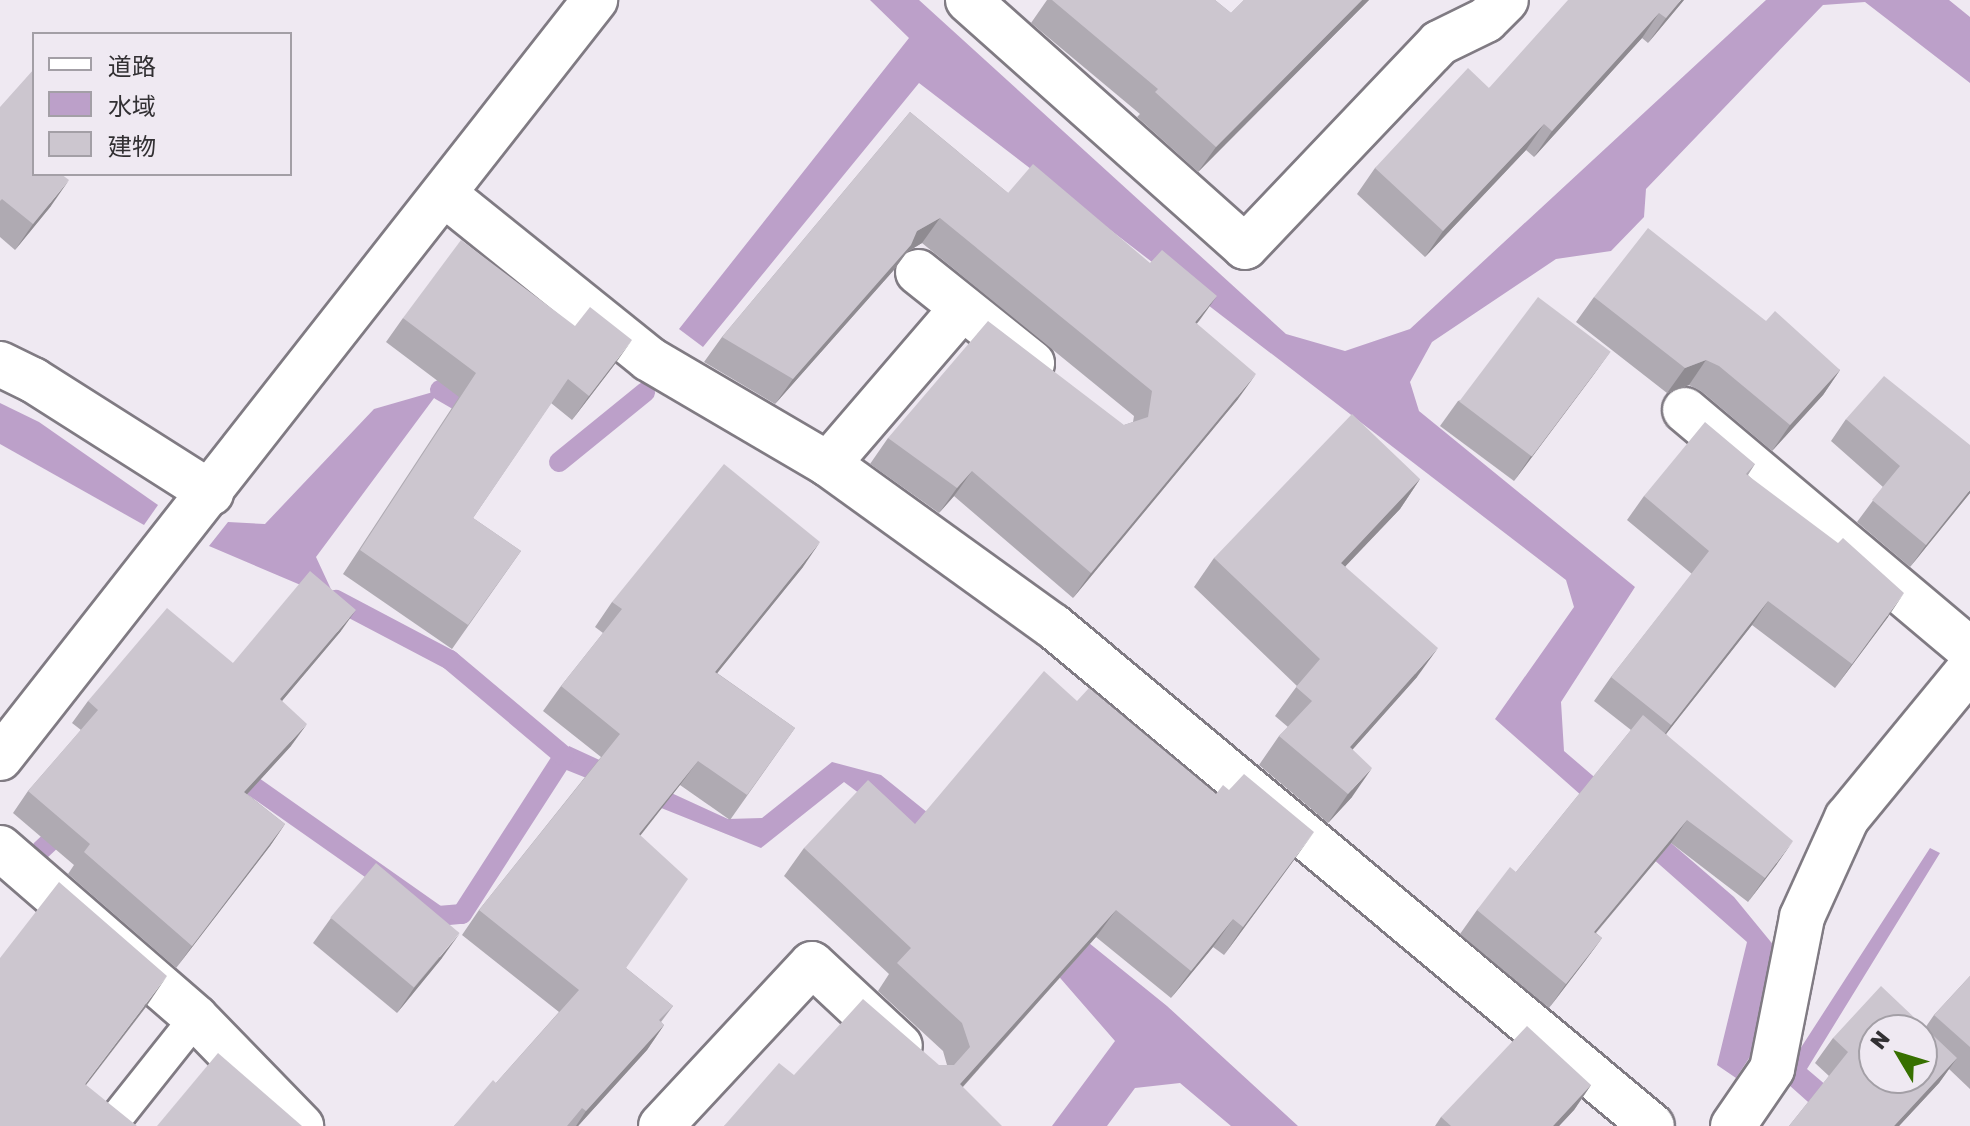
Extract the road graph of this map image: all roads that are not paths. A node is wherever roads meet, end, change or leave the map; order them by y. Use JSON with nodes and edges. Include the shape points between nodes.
{"nodes":[{"id":1,"x":595,"y":0,"type":"edge"},
{"id":2,"x":1506,"y":0,"type":"edge"},
{"id":3,"x":986,"y":6,"type":"edge"},
{"id":4,"x":444,"y":194,"type":"junction"},
{"id":5,"x":918,"y":272,"type":"dead end"},
{"id":6,"x":962,"y":308,"type":"junction"},
{"id":7,"x":0,"y":364,"type":"edge"},
{"id":8,"x":1062,"y":387,"type":"edge"},
{"id":9,"x":1685,"y":410,"type":"dead end"},
{"id":10,"x":828,"y":464,"type":"junction"},
{"id":11,"x":211,"y":493,"type":"junction"},
{"id":12,"x":1970,"y":650,"type":"edge"},
{"id":13,"x":1970,"y":668,"type":"edge"},
{"id":14,"x":0,"y":758,"type":"edge"},
{"id":15,"x":0,"y":848,"type":"edge"},
{"id":16,"x":196,"y":1018,"type":"junction"},
{"id":17,"x":926,"y":1069,"type":"edge"},
{"id":18,"x":110,"y":1126,"type":"edge"},
{"id":19,"x":301,"y":1126,"type":"edge"},
{"id":20,"x":661,"y":1126,"type":"edge"},
{"id":21,"x":1652,"y":1126,"type":"edge"},
{"id":22,"x":1733,"y":1126,"type":"edge"}],
"edges":[{"from":1,"to":4,"type":"street"},
{"from":2,"to":3,"type":"street","via":[[1486,20],[1439,43],[1245,247]]},
{"from":4,"to":10,"type":"street","via":[[649,359]]},
{"from":4,"to":11,"type":"street"},
{"from":5,"to":6,"type":"street"},
{"from":6,"to":8,"type":"street"},
{"from":6,"to":10,"type":"street"},
{"from":7,"to":11,"type":"street"},
{"from":9,"to":12,"type":"street"},
{"from":10,"to":21,"type":"street","via":[[1053,626]]},
{"from":11,"to":14,"type":"street"},
{"from":13,"to":22,"type":"street","via":[[1847,818],[1802,917],[1772,1069]]},
{"from":15,"to":16,"type":"street"},
{"from":16,"to":18,"type":"lane"},
{"from":16,"to":19,"type":"street"},
{"from":17,"to":20,"type":"street","via":[[812,964]]}]}
